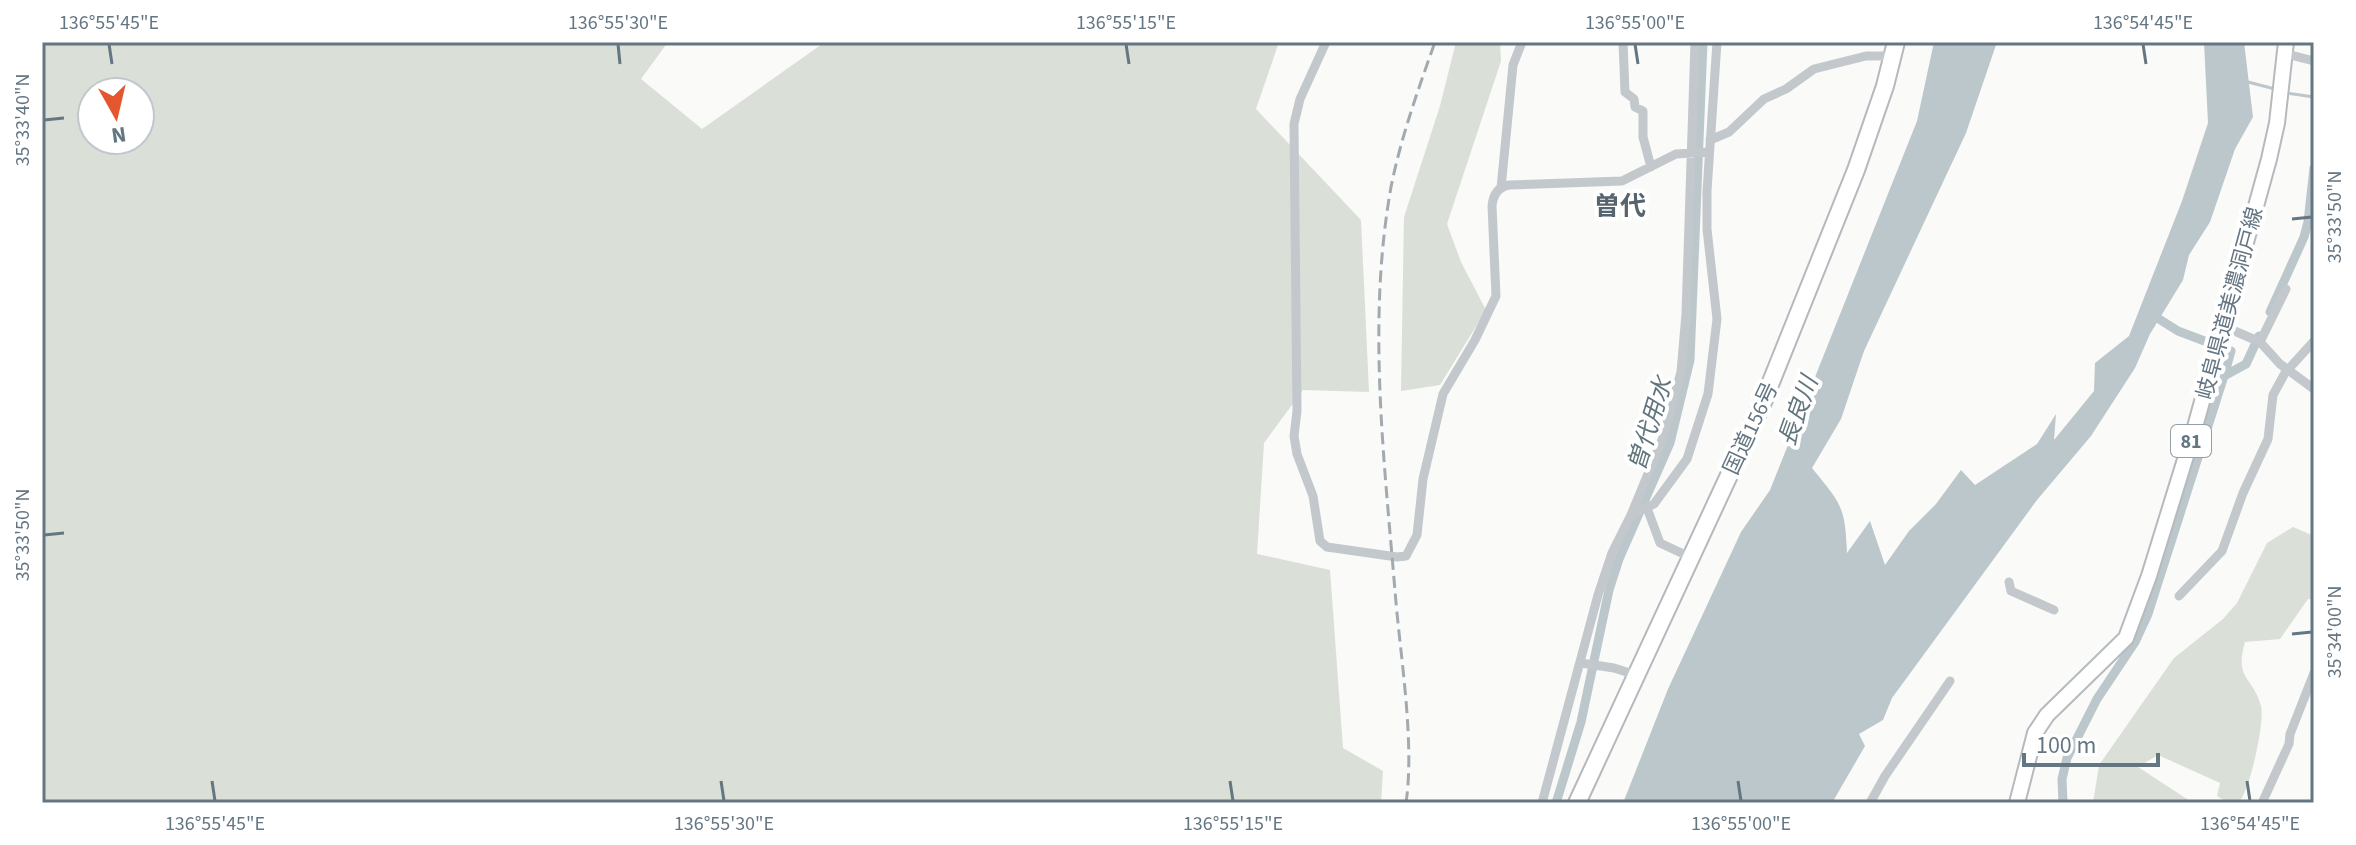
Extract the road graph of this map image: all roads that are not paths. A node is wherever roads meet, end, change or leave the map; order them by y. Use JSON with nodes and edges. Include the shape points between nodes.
{"nodes":[{"id":1,"x":1326,"y":42,"type":"edge"},
{"id":2,"x":1522,"y":42,"type":"edge"},
{"id":3,"x":1623,"y":42,"type":"edge"},
{"id":4,"x":1695,"y":42,"type":"edge"},
{"id":5,"x":1717,"y":42,"type":"edge"},
{"id":6,"x":2286,"y":48,"type":"edge"},
{"id":7,"x":1895,"y":49,"type":"edge"},
{"id":8,"x":2314,"y":61,"type":"edge"},
{"id":9,"x":1710,"y":140,"type":"junction"},
{"id":10,"x":1699,"y":152,"type":"junction"},
{"id":11,"x":1651,"y":167,"type":"junction"},
{"id":12,"x":1501,"y":188,"type":"junction"},
{"id":13,"x":1698,"y":230,"type":"junction"},
{"id":14,"x":2286,"y":289,"type":"dead end"},
{"id":15,"x":2223,"y":326,"type":"junction"},
{"id":16,"x":2256,"y":340,"type":"junction"},
{"id":17,"x":2314,"y":341,"type":"edge"},
{"id":18,"x":2289,"y":370,"type":"junction"},
{"id":19,"x":2314,"y":389,"type":"edge"},
{"id":20,"x":1639,"y":511,"type":"junction"},
{"id":21,"x":1690,"y":557,"type":"junction"},
{"id":22,"x":2009,"y":582,"type":"dead end"},
{"id":23,"x":2179,"y":596,"type":"dead end"},
{"id":24,"x":2054,"y":610,"type":"dead end"},
{"id":25,"x":1588,"y":664,"type":"junction"},
{"id":26,"x":2314,"y":673,"type":"edge"},
{"id":27,"x":1636,"y":675,"type":"junction"},
{"id":28,"x":1950,"y":681,"type":"dead end"},
{"id":29,"x":1542,"y":803,"type":"edge"},
{"id":30,"x":1577,"y":803,"type":"edge"},
{"id":31,"x":1870,"y":803,"type":"edge"},
{"id":32,"x":2017,"y":803,"type":"edge"},
{"id":33,"x":2262,"y":803,"type":"edge"}],
"edges":[{"from":1,"to":12,"type":"street","via":[[1294,124],[1294,436],[1319,535],[1327,547],[1406,556],[1417,535],[1425,469],[1443,394],[1496,296],[1492,206]]},
{"from":2,"to":12,"type":"street","via":[[1513,65]]},
{"from":3,"to":11,"type":"street","via":[[1625,92],[1643,111]]},
{"from":4,"to":10,"type":"street"},
{"from":5,"to":9,"type":"street"},
{"from":6,"to":8,"type":"street"},
{"from":6,"to":15,"type":"main road","name":"岐阜県道美濃洞戸線","number":"81","via":[[2269,159]]},
{"from":7,"to":9,"type":"street","via":[[1814,69],[1764,99],[1729,132]]},
{"from":7,"to":21,"type":"highway","name":"国道156号","via":[[1820,265]]},
{"from":9,"to":10,"type":"street"},
{"from":10,"to":11,"type":"street","via":[[1676,154]]},
{"from":10,"to":13,"type":"street"},
{"from":10,"to":13,"type":"street"},
{"from":11,"to":12,"type":"street","via":[[1622,181]]},
{"from":13,"to":20,"type":"street","via":[[1677,389]]},
{"from":13,"to":20,"type":"street","via":[[1717,319],[1708,394],[1687,459],[1662,496]]},
{"from":14,"to":16,"type":"street"},
{"from":15,"to":16,"type":"street"},
{"from":15,"to":32,"type":"main road","name":"岐阜県道美濃洞戸線","number":"81","via":[[2148,591],[2126,638],[2035,733]]},
{"from":16,"to":18,"type":"street"},
{"from":17,"to":18,"type":"street"},
{"from":18,"to":19,"type":"street"},
{"from":18,"to":23,"type":"street","via":[[2273,395],[2268,439],[2222,551]]},
{"from":20,"to":21,"type":"street","via":[[1660,543]]},
{"from":20,"to":25,"type":"street","via":[[1612,553],[1598,595]]},
{"from":21,"to":27,"type":"highway","name":"国道156号"},
{"from":22,"to":24,"type":"street","via":[[2011,591]]},
{"from":25,"to":27,"type":"street"},
{"from":25,"to":29,"type":"street"},
{"from":26,"to":33,"type":"street"},
{"from":27,"to":30,"type":"highway","name":"国道156号"},
{"from":28,"to":31,"type":"street"}]}
